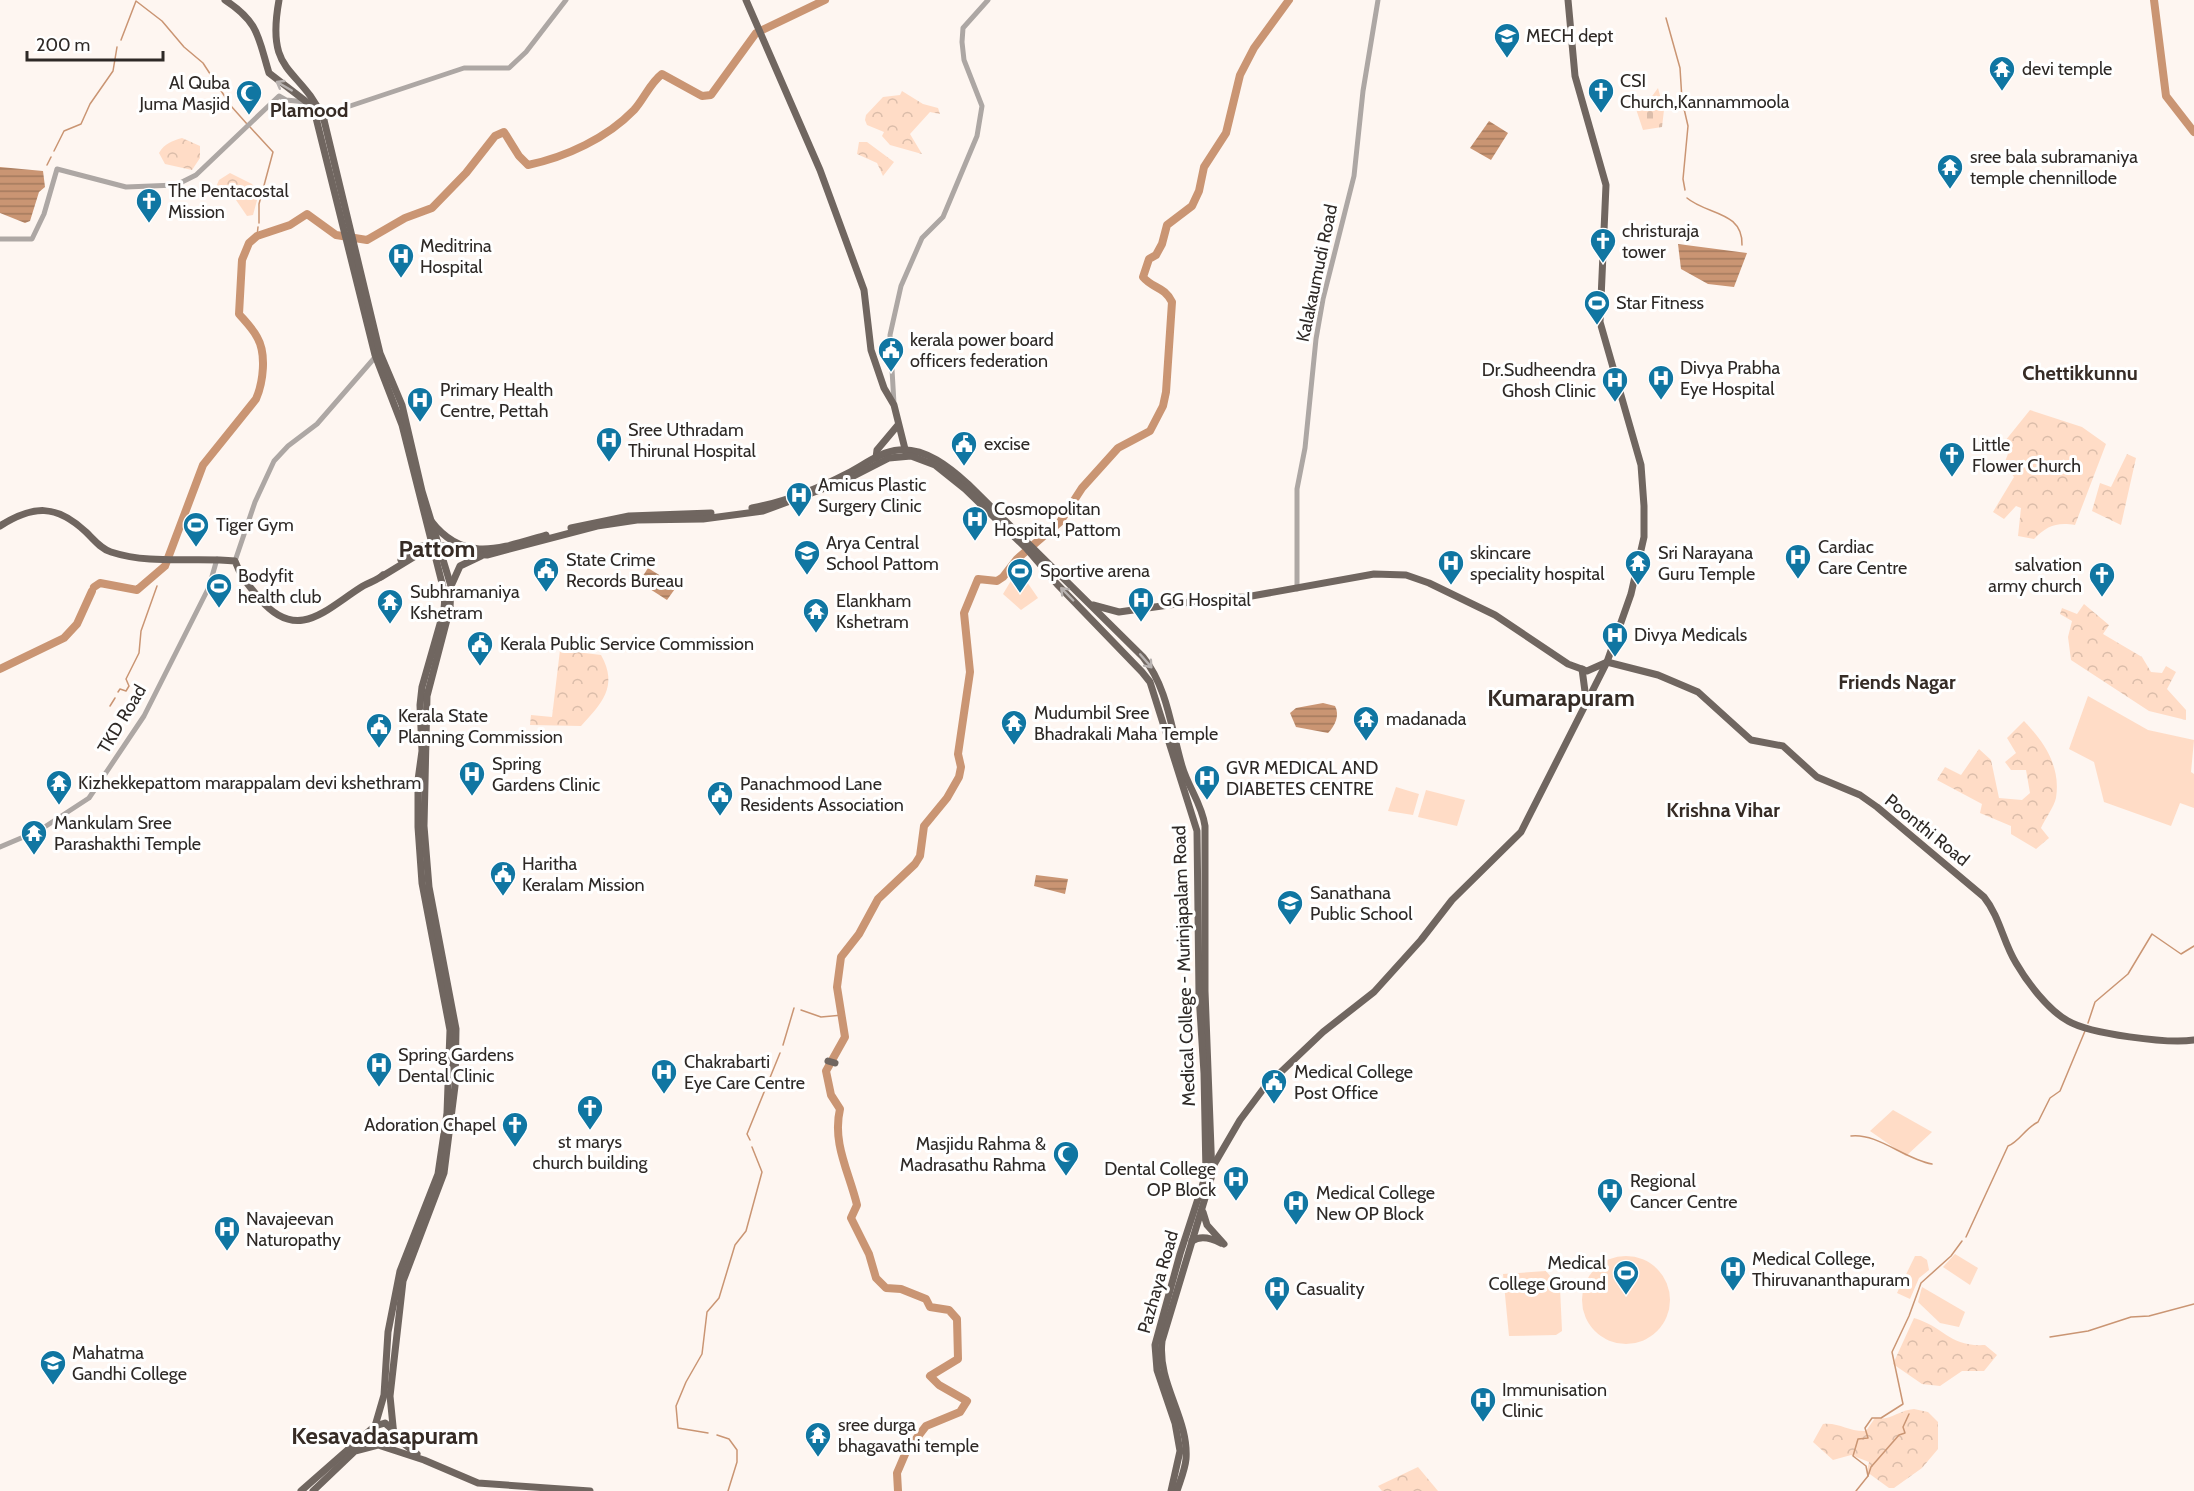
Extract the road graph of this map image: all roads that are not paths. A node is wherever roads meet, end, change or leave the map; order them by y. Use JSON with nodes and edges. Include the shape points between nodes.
{"nodes":[{"id":1,"x":225,"y":0,"type":"edge"},
{"id":2,"x":279,"y":0,"type":"edge"},
{"id":3,"x":566,"y":0,"type":"edge"},
{"id":4,"x":746,"y":0,"type":"edge"},
{"id":5,"x":988,"y":0,"type":"edge"},
{"id":6,"x":1378,"y":0,"type":"edge"},
{"id":7,"x":1568,"y":0,"type":"edge"},
{"id":8,"x":311,"y":102,"type":"junction"},
{"id":9,"x":321,"y":122,"type":"junction"},
{"id":10,"x":346,"y":230,"type":"junction"},
{"id":11,"x":0,"y":239,"type":"edge"},
{"id":12,"x":377,"y":354,"type":"junction"},
{"id":13,"x":894,"y":405,"type":"junction"},
{"id":14,"x":898,"y":425,"type":"junction"},
{"id":15,"x":906,"y":453,"type":"junction"},
{"id":16,"x":876,"y":458,"type":"junction"},
{"id":17,"x":843,"y":479,"type":"junction"},
{"id":18,"x":431,"y":521,"type":"junction"},
{"id":19,"x":0,"y":526,"type":"edge"},
{"id":20,"x":1028,"y":546,"type":"junction"},
{"id":21,"x":436,"y":548,"type":"junction"},
{"id":22,"x":469,"y":548,"type":"junction"},
{"id":23,"x":482,"y":553,"type":"junction"},
{"id":24,"x":217,"y":559,"type":"junction"},
{"id":25,"x":1040,"y":559,"type":"junction"},
{"id":26,"x":235,"y":561,"type":"junction"},
{"id":27,"x":451,"y":586,"type":"junction"},
{"id":28,"x":1297,"y":589,"type":"junction"},
{"id":29,"x":1087,"y":602,"type":"junction"},
{"id":30,"x":1119,"y":612,"type":"junction"},
{"id":31,"x":1105,"y":620,"type":"junction"},
{"id":32,"x":1099,"y":627,"type":"junction"},
{"id":33,"x":1114,"y":628,"type":"junction"},
{"id":34,"x":1607,"y":662,"type":"junction"},
{"id":35,"x":1582,"y":669,"type":"junction"},
{"id":36,"x":1586,"y":699,"type":"junction"},
{"id":37,"x":0,"y":847,"type":"edge"},
{"id":38,"x":2194,"y":1040,"type":"edge"},
{"id":39,"x":1213,"y":1168,"type":"junction"},
{"id":40,"x":1206,"y":1174,"type":"junction"},
{"id":41,"x":436,"y":1189,"type":"junction"},
{"id":42,"x":1203,"y":1211,"type":"junction"},
{"id":43,"x":1192,"y":1221,"type":"joint"},
{"id":44,"x":1192,"y":1241,"type":"junction"},
{"id":45,"x":387,"y":1396,"type":"junction"},
{"id":46,"x":374,"y":1427,"type":"junction"},
{"id":47,"x":394,"y":1433,"type":"junction"},
{"id":48,"x":382,"y":1445,"type":"junction"},
{"id":49,"x":424,"y":1460,"type":"junction"},
{"id":50,"x":301,"y":1491,"type":"edge"},
{"id":51,"x":313,"y":1491,"type":"edge"},
{"id":52,"x":590,"y":1491,"type":"edge"},
{"id":53,"x":1171,"y":1491,"type":"edge"},
{"id":54,"x":1177,"y":1491,"type":"edge"}],
"edges":[{"from":8,"to":1,"type":"main road","one_way":true,"via":[[273,79],[249,17]]},
{"from":2,"to":8,"type":"main road","via":[[279,55]]},
{"from":3,"to":9,"type":"street","via":[[509,68],[464,68],[332,112]]},
{"from":4,"to":13,"type":"main road","via":[[820,170],[864,290],[871,350]]},
{"from":5,"to":13,"type":"street","via":[[963,28],[964,60],[982,106],[977,136],[943,217],[922,238],[901,286],[890,335]]},
{"from":6,"to":28,"type":"street","name":"Kalakaumudi Road","via":[[1361,100],[1354,176],[1316,339],[1297,489]]},
{"from":7,"to":34,"type":"main road","via":[[1575,76],[1606,185],[1600,322],[1641,465],[1644,507],[1644,537],[1637,574]]},
{"from":8,"to":9,"type":"main road"},
{"from":8,"to":11,"type":"street","via":[[279,96],[196,175],[176,186],[126,187],[57,170],[32,238]]},
{"from":9,"to":10,"type":"main road"},
{"from":10,"to":12,"type":"main road"},
{"from":10,"to":12,"type":"main road","via":[[348,251]]},
{"from":12,"to":18,"type":"main road","via":[[402,405]]},
{"from":12,"to":21,"type":"main road","via":[[398,412]]},
{"from":12,"to":26,"type":"street","via":[[317,424],[274,461]]},
{"from":13,"to":14,"type":"main road"},
{"from":14,"to":15,"type":"main road"},
{"from":14,"to":16,"type":"main road","via":[[877,450]]},
{"from":15,"to":16,"type":"main road","via":[[890,451]]},
{"from":15,"to":17,"type":"main road"},
{"from":15,"to":20,"type":"main road","via":[[950,475]]},
{"from":15,"to":20,"type":"main road","via":[[924,454],[947,466]]},
{"from":16,"to":17,"type":"main road"},
{"from":17,"to":23,"type":"main road","via":[[763,511],[608,524],[504,552]]},
{"from":18,"to":21,"type":"main road"},
{"from":18,"to":22,"type":"main road","via":[[449,541]]},
{"from":19,"to":24,"type":"main road","via":[[30,510],[47,511],[76,523],[110,552],[165,560]]},
{"from":20,"to":25,"type":"main road"},
{"from":21,"to":22,"type":"main road"},
{"from":21,"to":23,"type":"main road"},
{"from":21,"to":26,"type":"main road","via":[[363,586],[325,613],[295,621],[274,615],[238,572]]},
{"from":21,"to":27,"type":"main road"},
{"from":21,"to":41,"type":"main road","via":[[444,610],[422,687],[418,778],[419,863],[448,1016],[450,1067]]},
{"from":22,"to":23,"type":"main road"},
{"from":23,"to":27,"type":"main road","via":[[460,567]]},
{"from":24,"to":26,"type":"main road"},
{"from":24,"to":37,"type":"street","name":"TKD Road","via":[[209,587],[144,716],[89,798],[40,830]]},
{"from":25,"to":29,"type":"main road"},
{"from":32,"to":25,"type":"main road","name":"Medical College - Murinjapalam Road","one_way":true},
{"from":27,"to":41,"type":"main road","via":[[450,608],[429,682],[424,819],[426,872],[456,1029],[453,1105],[444,1173]]},
{"from":28,"to":30,"type":"main road"},
{"from":28,"to":35,"type":"main road","via":[[1374,574],[1406,575],[1438,586],[1495,615]]},
{"from":29,"to":30,"type":"main road"},
{"from":29,"to":31,"type":"main road"},
{"from":30,"to":31,"type":"main road"},
{"from":30,"to":33,"type":"main road","via":[[1113,619]]},
{"from":31,"to":32,"type":"main road"},
{"from":31,"to":33,"type":"main road"},
{"from":32,"to":40,"type":"main road","name":"Medical College - Murinjapalam Road","via":[[1150,682],[1194,818]]},
{"from":33,"to":39,"type":"main road","one_way":true,"via":[[1157,675],[1182,766],[1204,817],[1205,991]]},
{"from":34,"to":35,"type":"main road","via":[[1593,670]]},
{"from":34,"to":36,"type":"main road"},
{"from":34,"to":38,"type":"main road","name":"Poonthi Road","via":[[1658,675],[1698,692],[1751,740],[1783,746],[1817,777],[1860,795],[1877,807],[1984,897],[1994,910],[2024,976],[2068,1021],[2153,1041]]},
{"from":35,"to":36,"type":"main road"},
{"from":36,"to":39,"type":"main road","via":[[1521,832],[1452,900],[1374,992],[1323,1032],[1264,1088],[1240,1120]]},
{"from":39,"to":40,"type":"main road"},
{"from":39,"to":42,"type":"main road"},
{"from":40,"to":43,"type":"main road","name":"Medical College - Murinjapalam Road"},
{"from":41,"to":45,"type":"main road","via":[[400,1270],[388,1332]]},
{"from":42,"to":44,"type":"main road"},
{"from":42,"to":44,"type":"main road","via":[[1207,1225],[1224,1244],[1207,1238]]},
{"from":43,"to":53,"type":"main road","name":"Pazhaya Road","via":[[1155,1345],[1159,1380],[1180,1450]]},
{"from":44,"to":54,"type":"main road","via":[[1160,1354],[1185,1447],[1186,1459]]},
{"from":45,"to":46,"type":"main road"},
{"from":45,"to":47,"type":"main road"},
{"from":46,"to":47,"type":"main road","via":[[385,1423]]},
{"from":46,"to":48,"type":"main road","via":[[372,1439]]},
{"from":46,"to":50,"type":"main road"},
{"from":47,"to":48,"type":"main road","via":[[391,1442]]},
{"from":47,"to":49,"type":"main road"},
{"from":48,"to":49,"type":"main road"},
{"from":48,"to":51,"type":"main road","via":[[354,1451]]},
{"from":49,"to":52,"type":"main road","via":[[478,1483]]}]}
